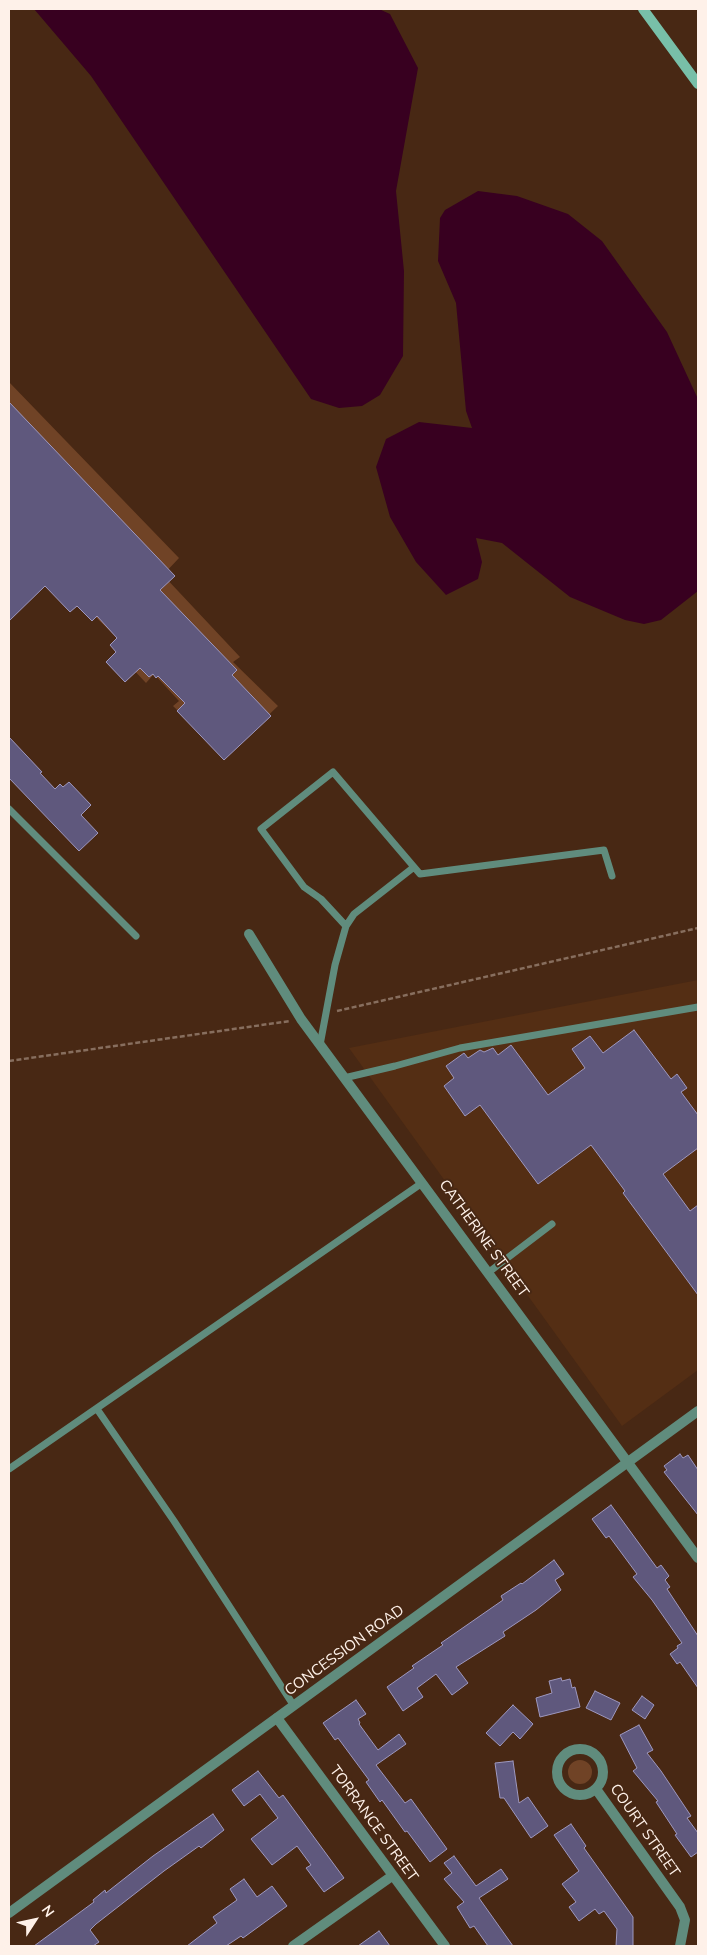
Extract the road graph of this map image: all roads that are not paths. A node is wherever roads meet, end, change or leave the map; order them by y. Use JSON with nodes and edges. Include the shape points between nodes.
{"nodes":[{"id":1,"x":643,"y":9,"type":"edge"},
{"id":2,"x":697,"y":79,"type":"edge"},
{"id":3,"x":9,"y":809,"type":"edge"},
{"id":4,"x":414,"y":867,"type":"junction"},
{"id":5,"x":612,"y":876,"type":"dead end"},
{"id":6,"x":346,"y":926,"type":"junction"},
{"id":7,"x":249,"y":934,"type":"dead end"},
{"id":8,"x":136,"y":936,"type":"dead end"},
{"id":9,"x":698,"y":1007,"type":"edge"},
{"id":10,"x":320,"y":1045,"type":"junction"},
{"id":11,"x":344,"y":1078,"type":"junction"},
{"id":12,"x":422,"y":1183,"type":"junction"},
{"id":13,"x":552,"y":1224,"type":"dead end"},
{"id":14,"x":489,"y":1272,"type":"junction"},
{"id":15,"x":97,"y":1409,"type":"junction"},
{"id":16,"x":698,"y":1411,"type":"edge"},
{"id":17,"x":628,"y":1463,"type":"junction"},
{"id":18,"x":9,"y":1469,"type":"edge"},
{"id":19,"x":698,"y":1558,"type":"edge"},
{"id":20,"x":294,"y":1706,"type":"junction"},
{"id":21,"x":277,"y":1718,"type":"junction"},
{"id":22,"x":596,"y":1788,"type":"junction"},
{"id":23,"x":392,"y":1876,"type":"junction"},
{"id":24,"x":9,"y":1913,"type":"edge"},
{"id":25,"x":293,"y":1946,"type":"edge"},
{"id":26,"x":445,"y":1946,"type":"edge"},
{"id":27,"x":680,"y":1946,"type":"edge"}],
"edges":[{"from":1,"to":2,"type":"main road"},
{"from":3,"to":8,"type":"lane"},
{"from":4,"to":5,"type":"lane","via":[[420,874],[604,850]]},
{"from":4,"to":6,"type":"lane","via":[[354,914]]},
{"from":4,"to":6,"type":"lane","via":[[333,772],[261,829],[304,887],[321,899]]},
{"from":6,"to":10,"type":"lane"},
{"from":7,"to":10,"type":"street","name":"CATHERINE STREET"},
{"from":9,"to":11,"type":"lane","via":[[460,1048]]},
{"from":10,"to":11,"type":"street","name":"CATHERINE STREET"},
{"from":11,"to":12,"type":"street","name":"CATHERINE STREET"},
{"from":12,"to":14,"type":"street","name":"CATHERINE STREET"},
{"from":12,"to":15,"type":"lane"},
{"from":13,"to":14,"type":"lane"},
{"from":14,"to":17,"type":"street","name":"CATHERINE STREET"},
{"from":15,"to":18,"type":"lane"},
{"from":15,"to":20,"type":"lane"},
{"from":16,"to":17,"type":"street","name":"CONCESSION ROAD"},
{"from":17,"to":19,"type":"street","name":"CATHERINE STREET"},
{"from":17,"to":20,"type":"street","name":"CONCESSION ROAD"},
{"from":20,"to":21,"type":"street","name":"CONCESSION ROAD"},
{"from":21,"to":23,"type":"street","name":"TORRANCE STREET"},
{"from":21,"to":24,"type":"street","name":"CONCESSION ROAD"},
{"from":22,"to":22,"type":"street","name":"COURT STREET","via":[[601,1782],[603,1768],[596,1754],[582,1749],[567,1753],[559,1765],[559,1780],[563,1786],[568,1791],[582,1794]]},
{"from":22,"to":27,"type":"street","name":"COURT STREET","via":[[680,1907],[685,1920]]},
{"from":23,"to":25,"type":"street"},
{"from":23,"to":26,"type":"street","name":"TORRANCE STREET"}]}
